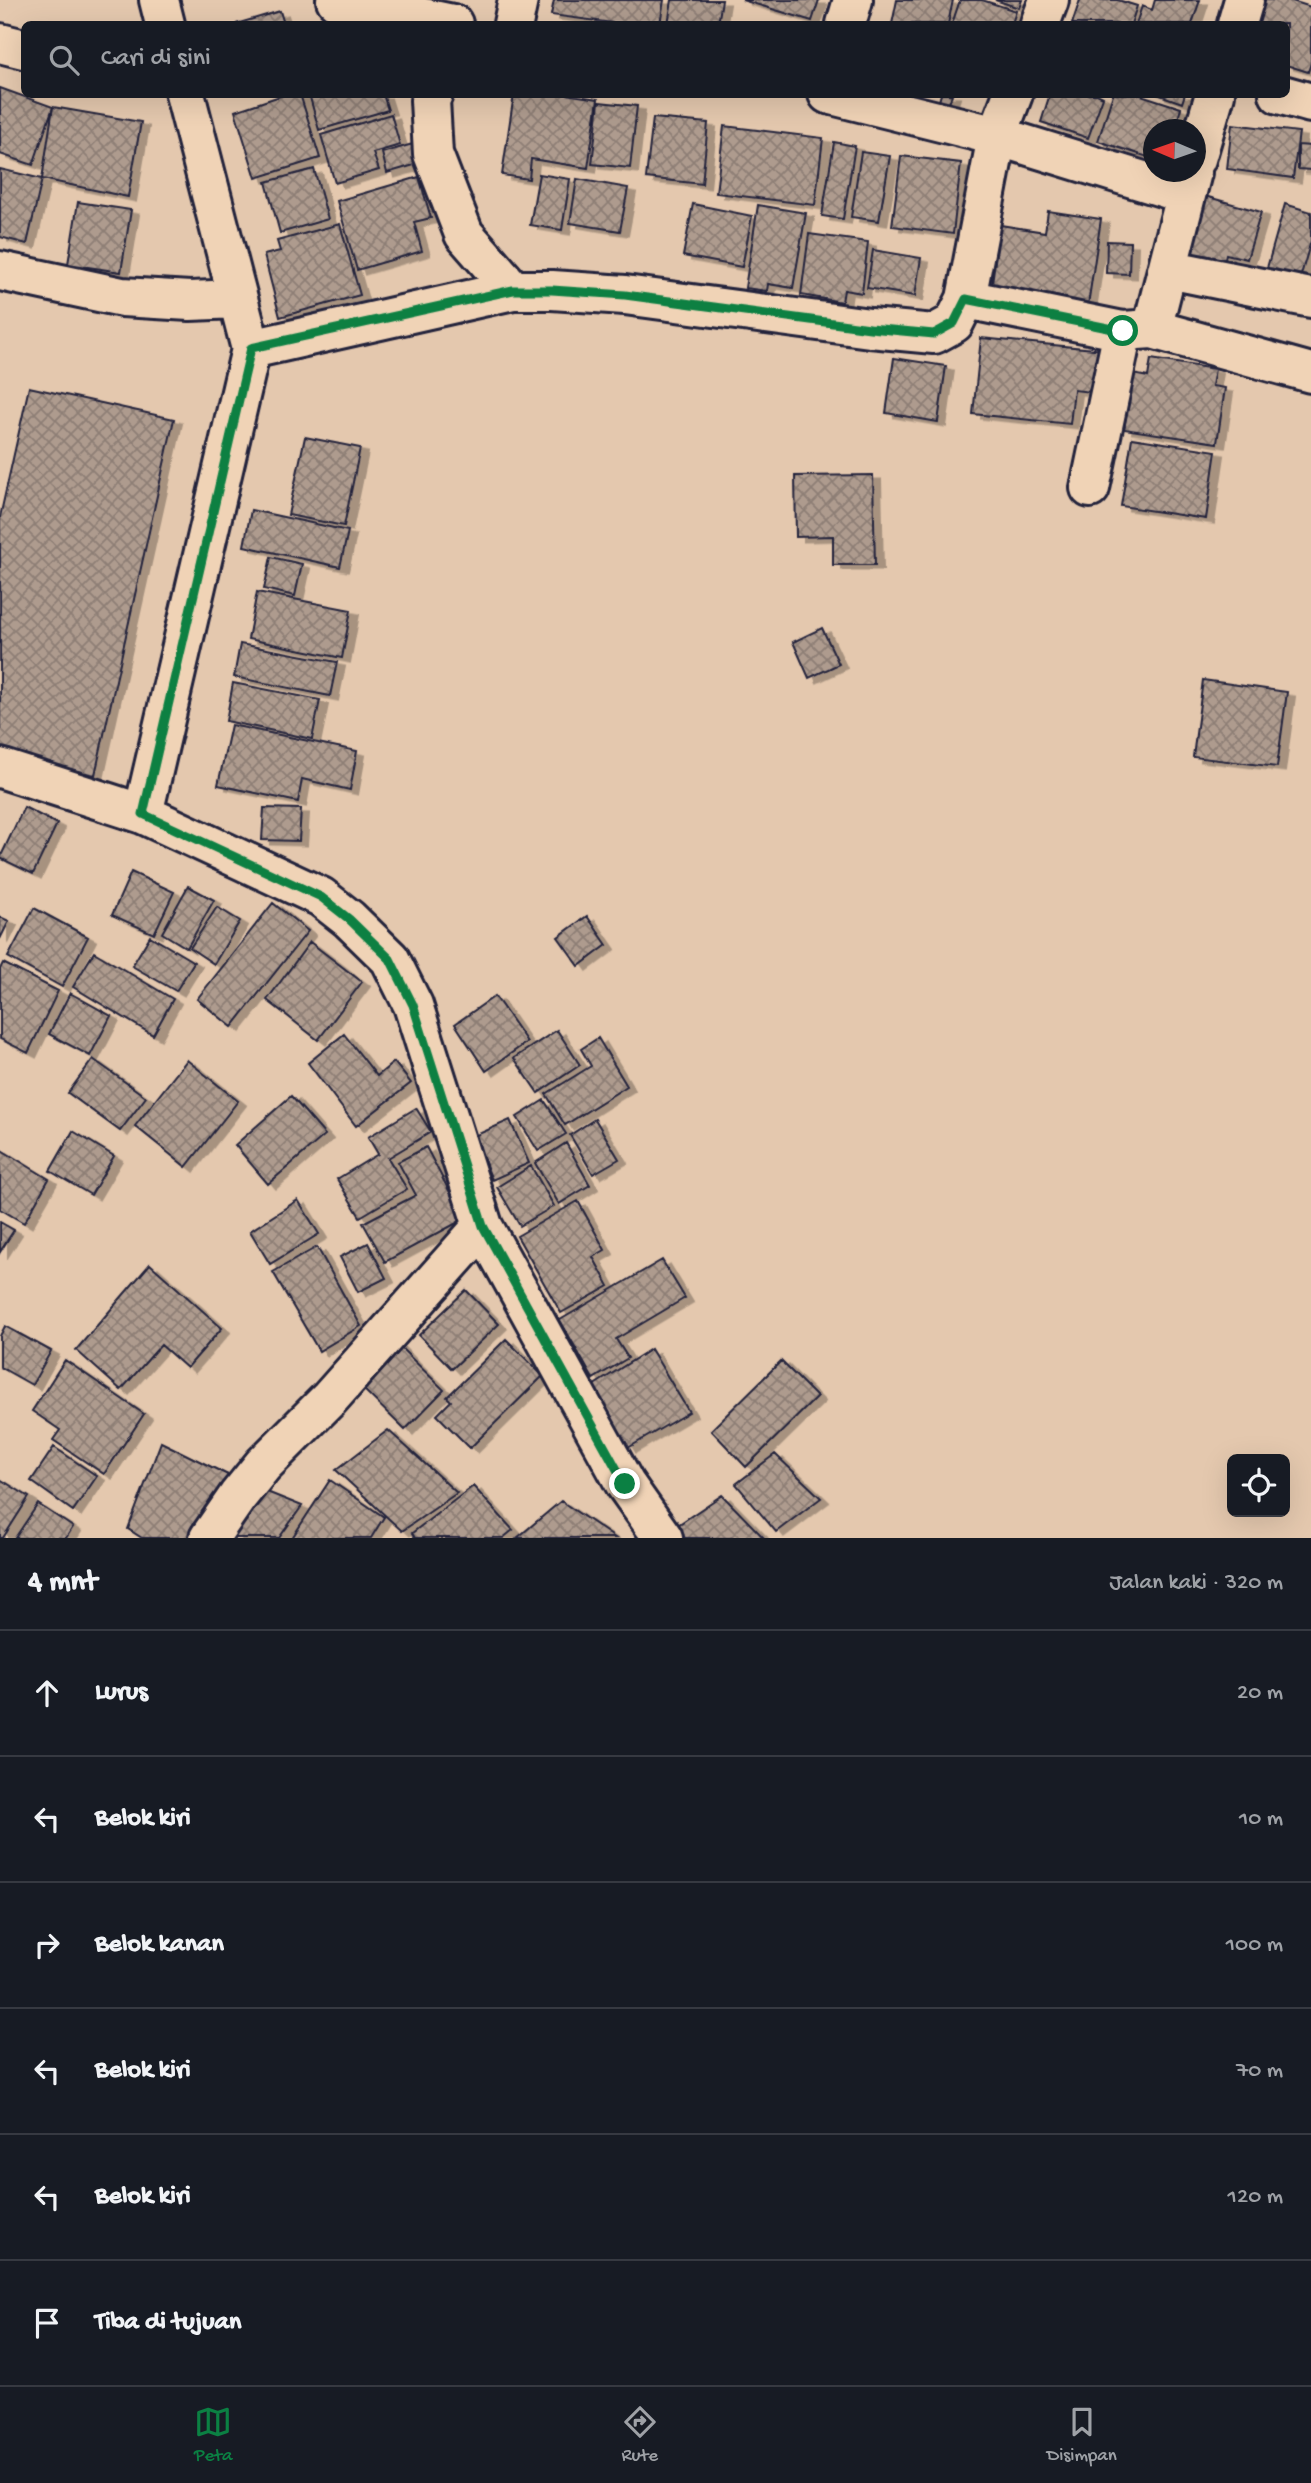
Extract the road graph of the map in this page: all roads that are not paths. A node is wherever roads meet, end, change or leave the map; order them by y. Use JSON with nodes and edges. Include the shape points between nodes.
{"nodes":[{"id":1,"x":159,"y":0,"type":"edge"},
{"id":2,"x":336,"y":0,"type":"edge"},
{"id":3,"x":518,"y":0,"type":"edge"},
{"id":4,"x":853,"y":0,"type":"edge"},
{"id":5,"x":1049,"y":0,"type":"edge"},
{"id":6,"x":1244,"y":0,"type":"edge"},
{"id":7,"x":165,"y":21,"type":"edge"},
{"id":8,"x":438,"y":21,"type":"edge"},
{"id":9,"x":514,"y":21,"type":"edge"},
{"id":10,"x":847,"y":21,"type":"edge"},
{"id":11,"x":1041,"y":21,"type":"edge"},
{"id":12,"x":1238,"y":21,"type":"edge"},
{"id":13,"x":0,"y":43,"type":"edge"},
{"id":14,"x":21,"y":49,"type":"edge"},
{"id":15,"x":1290,"y":97,"type":"edge"},
{"id":16,"x":186,"y":98,"type":"edge"},
{"id":17,"x":431,"y":98,"type":"edge"},
{"id":18,"x":844,"y":98,"type":"edge"},
{"id":19,"x":1012,"y":98,"type":"edge"},
{"id":20,"x":1214,"y":98,"type":"edge"},
{"id":21,"x":1311,"y":103,"type":"edge"},
{"id":22,"x":1206,"y":124,"type":"edge"},
{"id":23,"x":998,"y":136,"type":"junction"},
{"id":24,"x":1143,"y":165,"type":"edge"},
{"id":25,"x":1189,"y":182,"type":"edge"},
{"id":26,"x":1168,"y":269,"type":"junction"},
{"id":27,"x":0,"y":271,"type":"edge"},
{"id":28,"x":513,"y":290,"type":"junction"},
{"id":29,"x":1311,"y":298,"type":"edge"},
{"id":30,"x":237,"y":299,"type":"junction"},
{"id":31,"x":966,"y":299,"type":"junction"},
{"id":32,"x":1137,"y":330,"type":"junction"},
{"id":33,"x":251,"y":348,"type":"junction"},
{"id":34,"x":1311,"y":373,"type":"edge"},
{"id":35,"x":1090,"y":488,"type":"dead end"},
{"id":36,"x":0,"y":768,"type":"edge"},
{"id":37,"x":143,"y":814,"type":"junction"},
{"id":38,"x":483,"y":1226,"type":"junction"},
{"id":39,"x":209,"y":1538,"type":"edge"},
{"id":40,"x":663,"y":1538,"type":"edge"}],
"edges":[{"from":1,"to":7,"type":"street"},
{"from":2,"to":8,"type":"street"},
{"from":3,"to":9,"type":"street"},
{"from":4,"to":10,"type":"street"},
{"from":5,"to":11,"type":"street"},
{"from":6,"to":12,"type":"street"},
{"from":13,"to":14,"type":"street"},
{"from":15,"to":21,"type":"street"},
{"from":16,"to":30,"type":"street"},
{"from":17,"to":28,"type":"street","via":[[433,155],[464,234]]},
{"from":18,"to":23,"type":"street"},
{"from":19,"to":23,"type":"street"},
{"from":20,"to":22,"type":"street"},
{"from":23,"to":24,"type":"street"},
{"from":23,"to":31,"type":"street"},
{"from":25,"to":26,"type":"street"},
{"from":26,"to":29,"type":"street"},
{"from":26,"to":32,"type":"street"},
{"from":27,"to":30,"type":"street","via":[[122,296]]},
{"from":28,"to":31,"type":"street","via":[[625,295],[934,334],[954,323]]},
{"from":28,"to":33,"type":"street"},
{"from":30,"to":33,"type":"street"},
{"from":31,"to":32,"type":"street"},
{"from":32,"to":34,"type":"street"},
{"from":32,"to":35,"type":"street"},
{"from":33,"to":37,"type":"street"},
{"from":36,"to":37,"type":"street"},
{"from":37,"to":38,"type":"street","via":[[321,897],[390,959],[413,1005]]},
{"from":38,"to":39,"type":"street","via":[[330,1398],[263,1465]]},
{"from":38,"to":40,"type":"street","via":[[625,1484]]}]}
